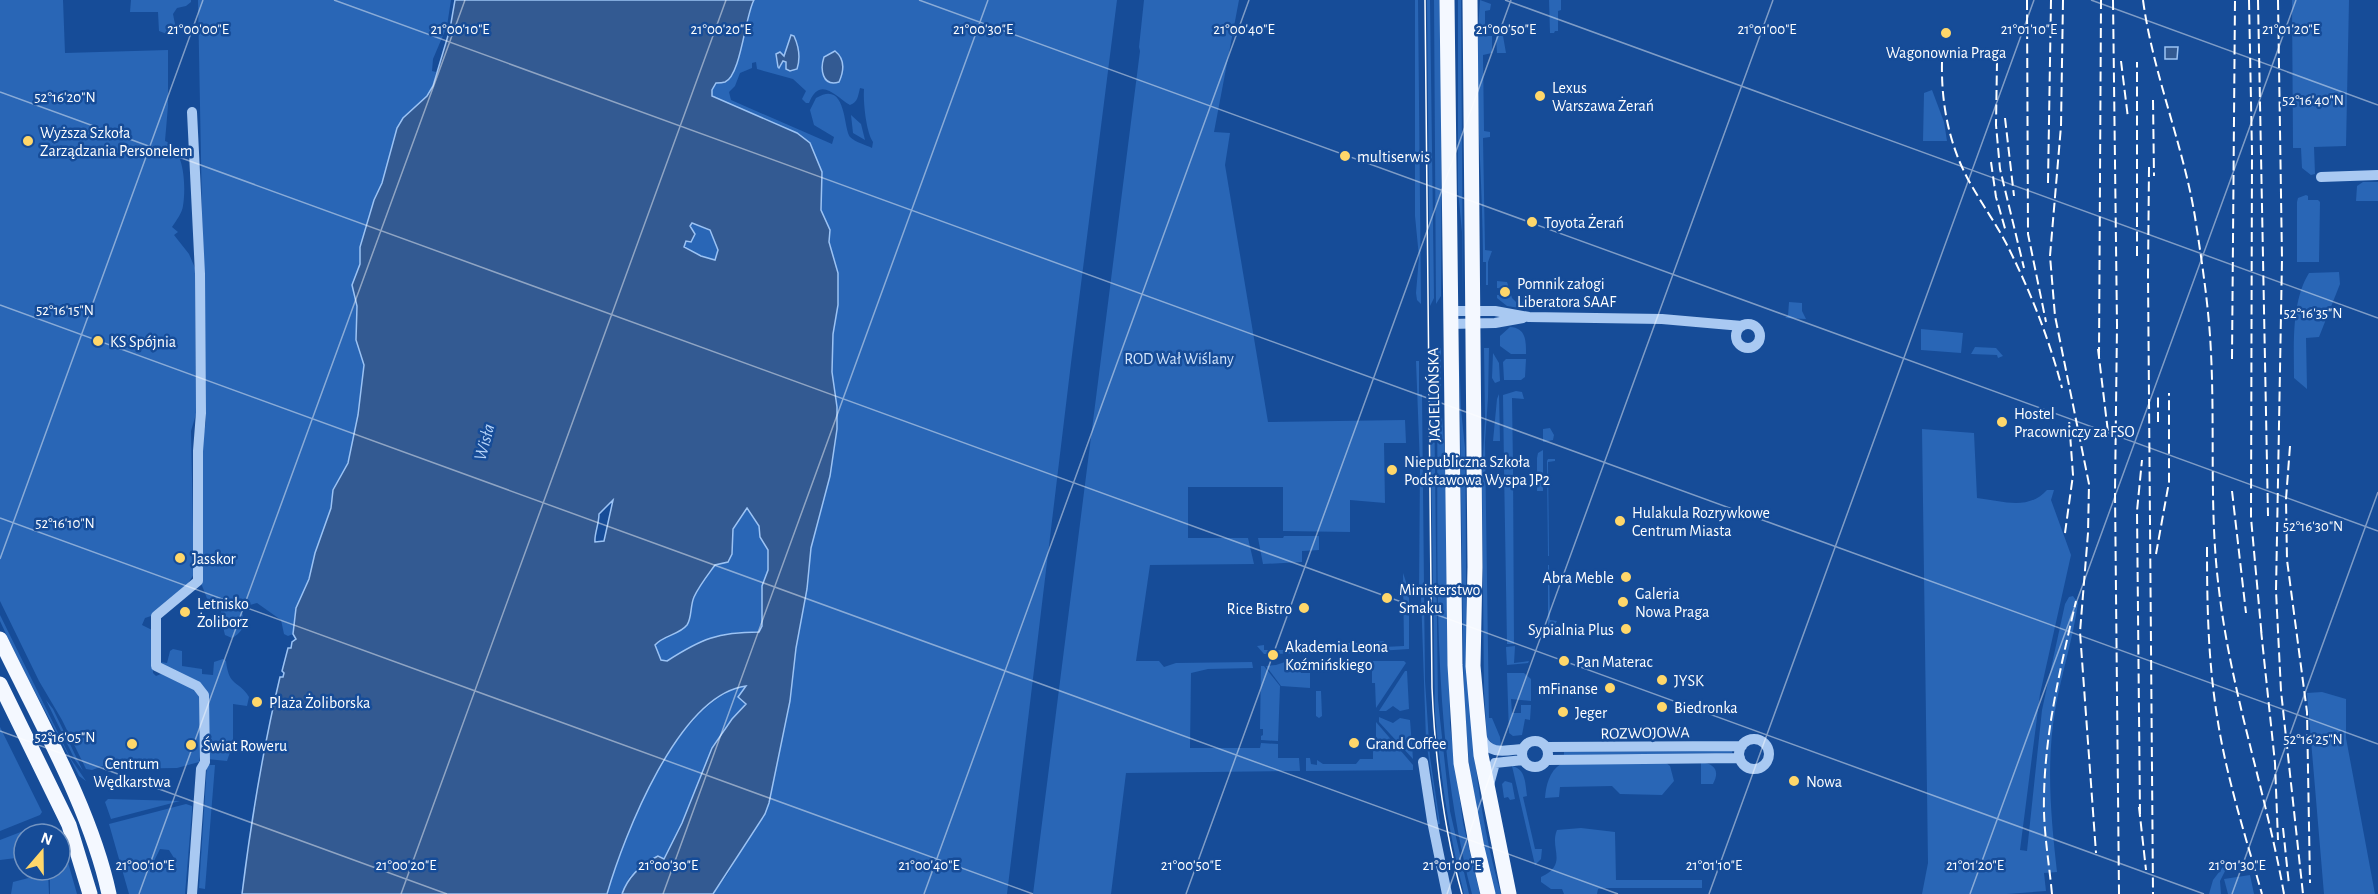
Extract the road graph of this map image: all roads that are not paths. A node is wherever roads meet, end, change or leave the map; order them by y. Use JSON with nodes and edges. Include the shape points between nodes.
{"nodes":[{"id":1,"x":1447,"y":0,"type":"edge"},
{"id":2,"x":1470,"y":0,"type":"edge"},
{"id":3,"x":192,"y":112,"type":"dead end"},
{"id":4,"x":2378,"y":175,"type":"edge"},
{"id":5,"x":2321,"y":177,"type":"dead end"},
{"id":6,"x":1450,"y":317,"type":"junction"},
{"id":7,"x":1472,"y":317,"type":"junction"},
{"id":8,"x":1742,"y":326,"type":"dead end"},
{"id":9,"x":0,"y":639,"type":"edge"},
{"id":10,"x":0,"y":684,"type":"edge"},
{"id":11,"x":1477,"y":726,"type":"junction"},
{"id":12,"x":1742,"y":746,"type":"junction"},
{"id":13,"x":1547,"y":747,"type":"junction"},
{"id":14,"x":1523,"y":754,"type":"junction"},
{"id":15,"x":1740,"y":758,"type":"junction"},
{"id":16,"x":1548,"y":760,"type":"junction"},
{"id":17,"x":1423,"y":762,"type":"dead end"},
{"id":18,"x":1488,"y":794,"type":"junction"},
{"id":19,"x":90,"y":894,"type":"edge"},
{"id":20,"x":109,"y":894,"type":"edge"},
{"id":21,"x":192,"y":894,"type":"edge"},
{"id":22,"x":1447,"y":894,"type":"edge"},
{"id":23,"x":1488,"y":894,"type":"edge"},
{"id":24,"x":1509,"y":894,"type":"edge"}],
"edges":[{"from":1,"to":6,"type":"main road","name":"JAGIELLOŃSKA"},
{"from":2,"to":7,"type":"main road"},
{"from":3,"to":21,"type":"street","via":[[200,274],[198,581],[156,616],[156,666],[197,686],[204,695],[205,762],[201,769]]},
{"from":4,"to":5,"type":"street"},
{"from":6,"to":7,"type":"street"},
{"from":6,"to":23,"type":"main road","name":"JAGIELLOŃSKA","via":[[1461,763]]},
{"from":7,"to":8,"type":"street","via":[[1502,322],[1529,317],[1662,319]]},
{"from":7,"to":11,"type":"main road","via":[[1473,666]]},
{"from":9,"to":20,"type":"main road","via":[[84,815]]},
{"from":10,"to":19,"type":"main road","via":[[69,825]]},
{"from":11,"to":14,"type":"street","name":"ROZWOJOWA","via":[[1490,749]]},
{"from":11,"to":18,"type":"main road"},
{"from":12,"to":13,"type":"street","name":"ROZWOJOWA"},
{"from":12,"to":15,"type":"street"},
{"from":12,"to":15,"type":"street","via":[[1749,740],[1761,741],[1767,746],[1769,758],[1765,765],[1752,769]]},
{"from":13,"to":14,"type":"street","name":"ROZWOJOWA","via":[[1534,740]]},
{"from":13,"to":16,"type":"street"},
{"from":14,"to":16,"type":"street","name":"ROZWOJOWA","via":[[1529,766],[1537,767]]},
{"from":14,"to":18,"type":"street","name":"ROZWOJOWA","via":[[1495,763]]},
{"from":15,"to":16,"type":"street","name":"ROZWOJOWA"},
{"from":17,"to":22,"type":"street"},
{"from":18,"to":24,"type":"main road"}]}
